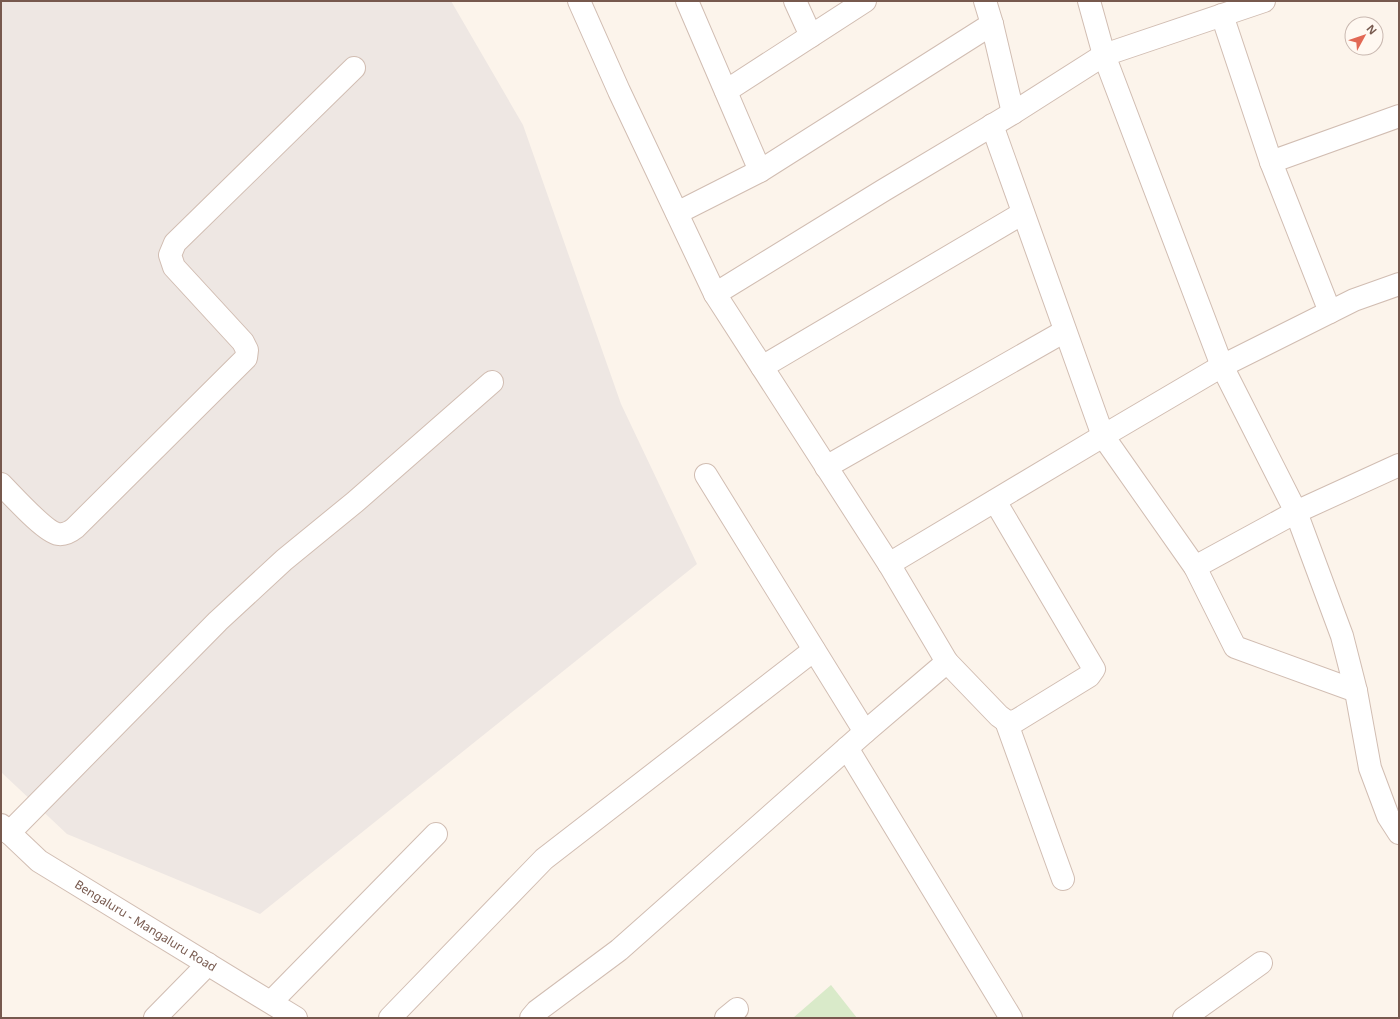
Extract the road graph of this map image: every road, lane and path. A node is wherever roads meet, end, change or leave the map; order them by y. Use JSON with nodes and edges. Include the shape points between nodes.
{"nodes":[{"id":1,"x":579,"y":1,"type":"edge"},
{"id":2,"x":687,"y":1,"type":"edge"},
{"id":3,"x":795,"y":1,"type":"edge"},
{"id":4,"x":865,"y":1,"type":"edge"},
{"id":5,"x":984,"y":1,"type":"edge"},
{"id":6,"x":1089,"y":1,"type":"edge"},
{"id":7,"x":1264,"y":1,"type":"edge"},
{"id":8,"x":1222,"y":15,"type":"junction"},
{"id":9,"x":992,"y":24,"type":"junction"},
{"id":10,"x":811,"y":36,"type":"junction"},
{"id":11,"x":1104,"y":55,"type":"junction"},
{"id":12,"x":354,"y":68,"type":"dead end"},
{"id":13,"x":726,"y":91,"type":"junction"},
{"id":14,"x":1013,"y":113,"type":"junction"},
{"id":15,"x":1399,"y":116,"type":"edge"},
{"id":16,"x":992,"y":125,"type":"junction"},
{"id":17,"x":1271,"y":162,"type":"junction"},
{"id":18,"x":760,"y":171,"type":"junction"},
{"id":19,"x":677,"y":213,"type":"junction"},
{"id":20,"x":1023,"y":213,"type":"junction"},
{"id":21,"x":1399,"y":284,"type":"edge"},
{"id":22,"x":715,"y":294,"type":"junction"},
{"id":23,"x":1330,"y":312,"type":"junction"},
{"id":24,"x":1065,"y":331,"type":"junction"},
{"id":25,"x":1222,"y":366,"type":"junction"},
{"id":26,"x":762,"y":367,"type":"junction"},
{"id":27,"x":492,"y":382,"type":"dead end"},
{"id":28,"x":1103,"y":436,"type":"junction"},
{"id":29,"x":1399,"y":465,"type":"edge"},
{"id":30,"x":826,"y":467,"type":"junction"},
{"id":31,"x":706,"y":475,"type":"dead end"},
{"id":32,"x":1,"y":484,"type":"edge"},
{"id":33,"x":995,"y":501,"type":"junction"},
{"id":34,"x":1296,"y":512,"type":"junction"},
{"id":35,"x":889,"y":564,"type":"junction"},
{"id":36,"x":1195,"y":567,"type":"junction"},
{"id":37,"x":814,"y":650,"type":"junction"},
{"id":38,"x":947,"y":662,"type":"junction"},
{"id":39,"x":1356,"y":690,"type":"junction"},
{"id":40,"x":1006,"y":721,"type":"junction"},
{"id":41,"x":865,"y":732,"type":"junction"},
{"id":42,"x":847,"y":748,"type":"junction"},
{"id":43,"x":5,"y":829,"type":"edge"},
{"id":44,"x":1399,"y":833,"type":"edge"},
{"id":45,"x":436,"y":834,"type":"dead end"},
{"id":46,"x":1062,"y":879,"type":"dead end"},
{"id":47,"x":1261,"y":963,"type":"dead end"},
{"id":48,"x":208,"y":964,"type":"junction"},
{"id":49,"x":280,"y":1012,"type":"edge"},
{"id":50,"x":155,"y":1018,"type":"edge"},
{"id":51,"x":390,"y":1018,"type":"edge"},
{"id":52,"x":531,"y":1018,"type":"edge"},
{"id":53,"x":1011,"y":1018,"type":"edge"},
{"id":54,"x":1184,"y":1018,"type":"edge"}],
"edges":[{"from":1,"to":19,"type":"street"},
{"from":2,"to":13,"type":"street"},
{"from":3,"to":10,"type":"street"},
{"from":4,"to":10,"type":"street"},
{"from":5,"to":9,"type":"street"},
{"from":6,"to":11,"type":"street"},
{"from":7,"to":8,"type":"street"},
{"from":8,"to":11,"type":"street"},
{"from":8,"to":17,"type":"street"},
{"from":9,"to":14,"type":"street"},
{"from":9,"to":18,"type":"street"},
{"from":10,"to":13,"type":"street"},
{"from":11,"to":14,"type":"street"},
{"from":11,"to":25,"type":"street"},
{"from":12,"to":32,"type":"street","via":[[175,243],[170,255],[174,267],[243,342],[247,350],[246,358],[67,534],[57,534],[44,526]]},
{"from":13,"to":18,"type":"street"},
{"from":14,"to":16,"type":"street"},
{"from":15,"to":17,"type":"street"},
{"from":16,"to":20,"type":"street"},
{"from":16,"to":22,"type":"street"},
{"from":17,"to":23,"type":"street"},
{"from":18,"to":19,"type":"street"},
{"from":19,"to":22,"type":"street"},
{"from":20,"to":24,"type":"street"},
{"from":20,"to":26,"type":"street"},
{"from":21,"to":23,"type":"street","via":[[1354,300]]},
{"from":22,"to":26,"type":"street"},
{"from":23,"to":25,"type":"street"},
{"from":24,"to":28,"type":"street"},
{"from":24,"to":30,"type":"street"},
{"from":25,"to":28,"type":"street"},
{"from":25,"to":34,"type":"street"},
{"from":26,"to":30,"type":"street"},
{"from":27,"to":43,"type":"street","via":[[355,502],[284,560],[223,616]]},
{"from":28,"to":33,"type":"street"},
{"from":28,"to":36,"type":"street"},
{"from":29,"to":34,"type":"street"},
{"from":30,"to":35,"type":"street"},
{"from":31,"to":37,"type":"street"},
{"from":33,"to":35,"type":"street"},
{"from":33,"to":40,"type":"street","via":[[1094,669],[1090,676],[1014,722]]},
{"from":34,"to":36,"type":"street"},
{"from":34,"to":39,"type":"street","via":[[1342,636]]},
{"from":35,"to":38,"type":"street"},
{"from":36,"to":39,"type":"street","via":[[1235,647]]},
{"from":37,"to":41,"type":"street"},
{"from":37,"to":51,"type":"street","via":[[544,859]]},
{"from":38,"to":40,"type":"street"},
{"from":38,"to":41,"type":"street"},
{"from":39,"to":44,"type":"street","via":[[1370,768],[1388,816]]},
{"from":40,"to":46,"type":"street"},
{"from":41,"to":42,"type":"street"},
{"from":42,"to":52,"type":"street","via":[[619,950]]},
{"from":42,"to":53,"type":"street"},
{"from":43,"to":48,"type":"street","name":"Bengaluru - Mangaluru Road","via":[[39,861]]},
{"from":45,"to":49,"type":"street"},
{"from":47,"to":54,"type":"street"},
{"from":48,"to":49,"type":"street","name":"Bengaluru - Mangaluru Road"},
{"from":48,"to":50,"type":"street"}]}
